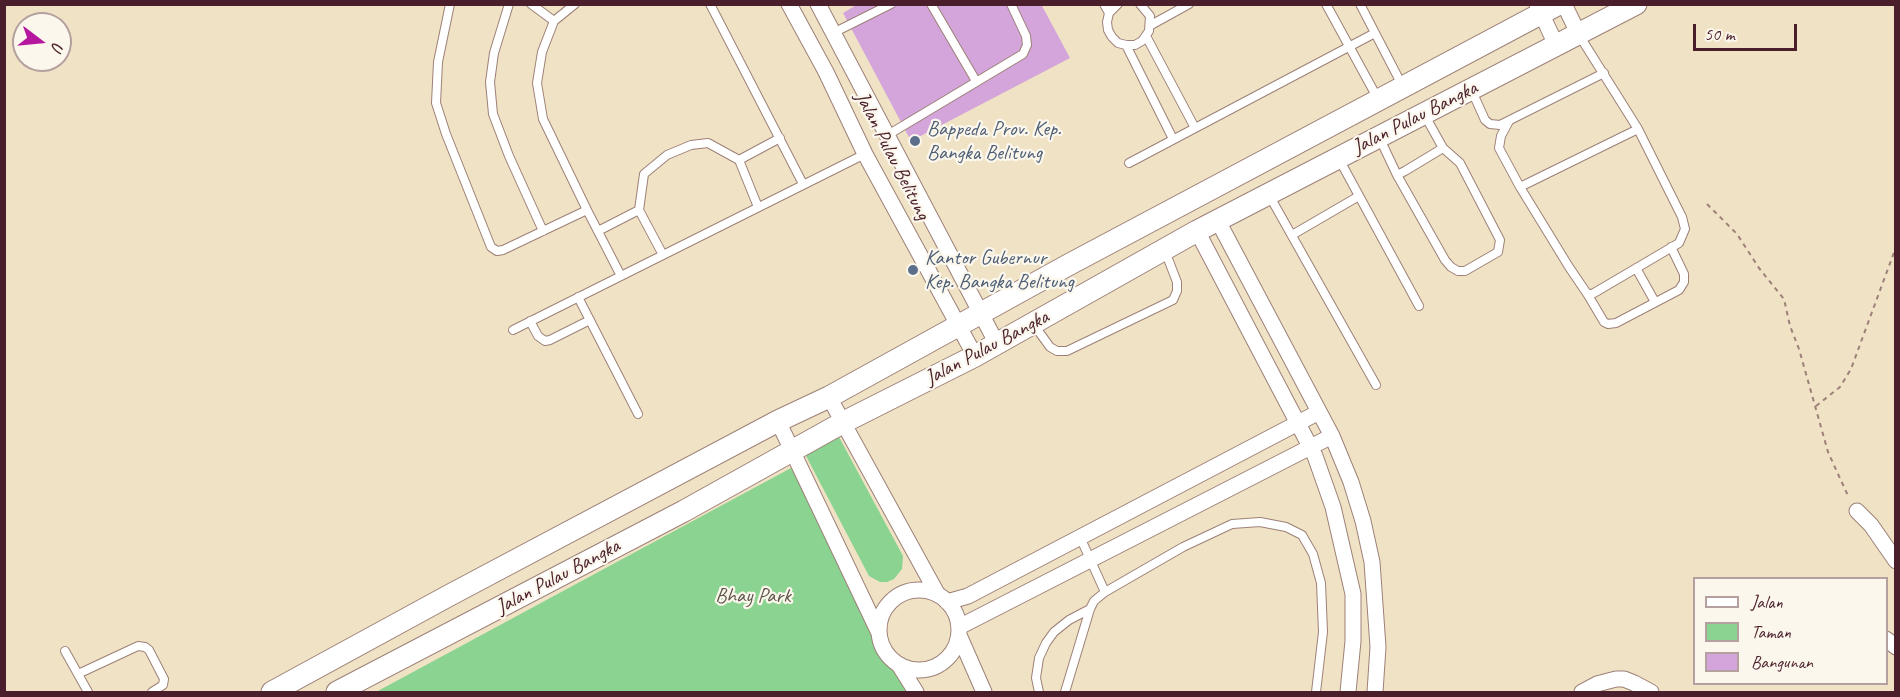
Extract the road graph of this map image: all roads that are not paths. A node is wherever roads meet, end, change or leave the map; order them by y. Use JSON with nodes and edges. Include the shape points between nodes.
{"nodes":[{"id":1,"x":450,"y":4,"type":"edge"},
{"id":2,"x":509,"y":4,"type":"edge"},
{"id":3,"x":531,"y":4,"type":"edge"},
{"id":4,"x":575,"y":4,"type":"edge"},
{"id":5,"x":710,"y":4,"type":"edge"},
{"id":6,"x":789,"y":4,"type":"edge"},
{"id":7,"x":818,"y":4,"type":"edge"},
{"id":8,"x":891,"y":4,"type":"edge"},
{"id":9,"x":932,"y":4,"type":"edge"},
{"id":10,"x":1011,"y":4,"type":"edge"},
{"id":11,"x":1104,"y":4,"type":"edge"},
{"id":12,"x":1118,"y":4,"type":"edge"},
{"id":13,"x":1140,"y":4,"type":"edge"},
{"id":14,"x":1189,"y":4,"type":"edge"},
{"id":15,"x":1326,"y":4,"type":"edge"},
{"id":16,"x":1360,"y":4,"type":"edge"},
{"id":17,"x":1564,"y":4,"type":"edge"},
{"id":18,"x":1636,"y":4,"type":"edge"},
{"id":19,"x":1546,"y":8,"type":"edge"},
{"id":20,"x":1109,"y":13,"type":"junction"},
{"id":21,"x":554,"y":21,"type":"junction"},
{"id":22,"x":1151,"y":25,"type":"junction"},
{"id":23,"x":833,"y":33,"type":"junction"},
{"id":24,"x":1375,"y":33,"type":"junction"},
{"id":25,"x":1578,"y":33,"type":"junction"},
{"id":26,"x":1146,"y":36,"type":"junction"},
{"id":27,"x":1126,"y":45,"type":"junction"},
{"id":28,"x":1556,"y":45,"type":"junction"},
{"id":29,"x":1349,"y":47,"type":"junction"},
{"id":30,"x":1604,"y":73,"type":"junction"},
{"id":31,"x":976,"y":81,"type":"junction"},
{"id":32,"x":1404,"y":88,"type":"junction"},
{"id":33,"x":1471,"y":89,"type":"junction"},
{"id":34,"x":1379,"y":101,"type":"junction"},
{"id":35,"x":1424,"y":113,"type":"junction"},
{"id":36,"x":1509,"y":121,"type":"junction"},
{"id":37,"x":1195,"y":128,"type":"junction"},
{"id":38,"x":1638,"y":129,"type":"junction"},
{"id":39,"x":886,"y":136,"type":"junction"},
{"id":40,"x":1379,"y":136,"type":"junction"},
{"id":41,"x":780,"y":138,"type":"junction"},
{"id":42,"x":1173,"y":139,"type":"junction"},
{"id":43,"x":1443,"y":148,"type":"junction"},
{"id":44,"x":865,"y":154,"type":"junction"},
{"id":45,"x":1339,"y":157,"type":"junction"},
{"id":46,"x":739,"y":160,"type":"junction"},
{"id":47,"x":1129,"y":162,"type":"dead end"},
{"id":48,"x":1397,"y":175,"type":"junction"},
{"id":49,"x":803,"y":184,"type":"junction"},
{"id":50,"x":1520,"y":187,"type":"junction"},
{"id":51,"x":1269,"y":193,"type":"junction"},
{"id":52,"x":1359,"y":196,"type":"junction"},
{"id":53,"x":758,"y":207,"type":"junction"},
{"id":54,"x":587,"y":210,"type":"junction"},
{"id":55,"x":639,"y":210,"type":"junction"},
{"id":56,"x":1218,"y":221,"type":"junction"},
{"id":57,"x":543,"y":231,"type":"junction"},
{"id":58,"x":598,"y":231,"type":"junction"},
{"id":59,"x":1197,"y":231,"type":"junction"},
{"id":60,"x":1292,"y":235,"type":"junction"},
{"id":61,"x":1671,"y":248,"type":"junction"},
{"id":62,"x":1164,"y":249,"type":"junction"},
{"id":63,"x":663,"y":255,"type":"junction"},
{"id":64,"x":1636,"y":268,"type":"junction"},
{"id":65,"x":621,"y":276,"type":"junction"},
{"id":66,"x":1588,"y":295,"type":"junction"},
{"id":67,"x":578,"y":297,"type":"junction"},
{"id":68,"x":1655,"y":302,"type":"junction"},
{"id":69,"x":1419,"y":306,"type":"dead end"},
{"id":70,"x":980,"y":314,"type":"junction"},
{"id":71,"x":590,"y":320,"type":"junction"},
{"id":72,"x":530,"y":321,"type":"junction"},
{"id":73,"x":1033,"y":323,"type":"junction"},
{"id":74,"x":959,"y":326,"type":"junction"},
{"id":75,"x":513,"y":330,"type":"dead end"},
{"id":76,"x":997,"y":344,"type":"junction"},
{"id":77,"x":975,"y":356,"type":"junction"},
{"id":78,"x":1376,"y":385,"type":"dead end"},
{"id":79,"x":829,"y":397,"type":"junction"},
{"id":80,"x":1319,"y":412,"type":"junction"},
{"id":81,"x":638,"y":414,"type":"dead end"},
{"id":82,"x":778,"y":421,"type":"junction"},
{"id":83,"x":842,"y":423,"type":"junction"},
{"id":84,"x":1298,"y":423,"type":"junction"},
{"id":85,"x":1332,"y":436,"type":"junction"},
{"id":86,"x":1310,"y":447,"type":"junction"},
{"id":87,"x":793,"y":452,"type":"junction"},
{"id":88,"x":1857,"y":511,"type":"dead end"},
{"id":89,"x":1080,"y":537,"type":"junction"},
{"id":90,"x":1090,"y":559,"type":"junction"},
{"id":91,"x":1896,"y":561,"type":"edge"},
{"id":92,"x":1106,"y":592,"type":"junction"},
{"id":93,"x":943,"y":598,"type":"junction"},
{"id":94,"x":1090,"y":609,"type":"junction"},
{"id":95,"x":959,"y":631,"type":"junction"},
{"id":96,"x":879,"y":633,"type":"junction"},
{"id":97,"x":65,"y":651,"type":"dead end"},
{"id":98,"x":899,"y":665,"type":"junction"},
{"id":99,"x":78,"y":674,"type":"junction"},
{"id":100,"x":88,"y":693,"type":"edge"},
{"id":101,"x":152,"y":693,"type":"edge"},
{"id":102,"x":272,"y":693,"type":"edge"},
{"id":103,"x":337,"y":693,"type":"edge"},
{"id":104,"x":916,"y":693,"type":"edge"},
{"id":105,"x":984,"y":693,"type":"edge"},
{"id":106,"x":1039,"y":693,"type":"edge"},
{"id":107,"x":1065,"y":693,"type":"edge"},
{"id":108,"x":1316,"y":693,"type":"edge"},
{"id":109,"x":1348,"y":693,"type":"edge"},
{"id":110,"x":1375,"y":693,"type":"edge"},
{"id":111,"x":1582,"y":693,"type":"edge"},
{"id":112,"x":1651,"y":693,"type":"edge"}],
"edges":[{"from":1,"to":57,"type":"lane","via":[[438,62],[436,103],[491,247],[503,250]]},
{"from":2,"to":57,"type":"lane","via":[[494,53],[490,82],[493,114]]},
{"from":3,"to":21,"type":"lane"},
{"from":4,"to":21,"type":"lane"},
{"from":5,"to":41,"type":"lane"},
{"from":6,"to":44,"type":"street","name":"Jalan Pulau Belitung"},
{"from":7,"to":23,"type":"street","name":"Jalan Pulau Belitung"},
{"from":8,"to":23,"type":"lane"},
{"from":9,"to":31,"type":"lane"},
{"from":10,"to":31,"type":"lane","via":[[1026,36],[1023,54]]},
{"from":11,"to":20,"type":"lane"},
{"from":12,"to":20,"type":"lane"},
{"from":13,"to":22,"type":"lane","via":[[1150,16]]},
{"from":14,"to":22,"type":"lane"},
{"from":15,"to":29,"type":"lane"},
{"from":16,"to":24,"type":"lane"},
{"from":17,"to":25,"type":"street"},
{"from":18,"to":25,"type":"main road","name":"Jalan Pulau Bangka"},
{"from":19,"to":28,"type":"street"},
{"from":19,"to":32,"type":"main road","name":"Jalan Pulau Bangka"},
{"from":20,"to":27,"type":"lane","via":[[1108,30],[1118,43]]},
{"from":21,"to":54,"type":"lane","via":[[542,52],[537,83],[543,119]]},
{"from":22,"to":26,"type":"lane"},
{"from":23,"to":39,"type":"street","name":"Jalan Pulau Belitung"},
{"from":24,"to":29,"type":"lane"},
{"from":24,"to":32,"type":"lane"},
{"from":25,"to":28,"type":"main road","name":"Jalan Pulau Bangka"},
{"from":25,"to":30,"type":"lane"},
{"from":26,"to":27,"type":"lane","via":[[1135,45]]},
{"from":26,"to":37,"type":"lane"},
{"from":27,"to":42,"type":"lane"},
{"from":28,"to":33,"type":"main road","name":"Jalan Pulau Bangka"},
{"from":29,"to":34,"type":"lane"},
{"from":29,"to":37,"type":"lane"},
{"from":30,"to":36,"type":"lane"},
{"from":30,"to":38,"type":"lane"},
{"from":31,"to":39,"type":"lane"},
{"from":32,"to":34,"type":"main road","name":"Jalan Pulau Bangka"},
{"from":33,"to":35,"type":"main road","name":"Jalan Pulau Bangka"},
{"from":33,"to":36,"type":"lane","via":[[1485,120],[1500,125]]},
{"from":34,"to":70,"type":"main road","name":"Jalan Pulau Bangka"},
{"from":35,"to":40,"type":"main road","name":"Jalan Pulau Bangka"},
{"from":35,"to":43,"type":"lane"},
{"from":36,"to":50,"type":"lane","via":[[1499,148]]},
{"from":37,"to":42,"type":"lane"},
{"from":38,"to":50,"type":"lane"},
{"from":38,"to":61,"type":"lane","via":[[1682,217],[1683,236]]},
{"from":39,"to":70,"type":"street","name":"Jalan Pulau Belitung"},
{"from":40,"to":45,"type":"main road","name":"Jalan Pulau Bangka"},
{"from":40,"to":48,"type":"lane"},
{"from":41,"to":46,"type":"lane"},
{"from":41,"to":49,"type":"lane"},
{"from":42,"to":47,"type":"lane"},
{"from":43,"to":48,"type":"lane"},
{"from":43,"to":48,"type":"lane","via":[[1460,163],[1500,240],[1498,252],[1465,271],[1451,267]]},
{"from":44,"to":49,"type":"lane"},
{"from":44,"to":74,"type":"street","name":"Jalan Pulau Belitung"},
{"from":45,"to":51,"type":"main road","name":"Jalan Pulau Bangka"},
{"from":45,"to":52,"type":"lane"},
{"from":46,"to":53,"type":"lane"},
{"from":46,"to":55,"type":"lane","via":[[708,143],[667,155],[644,174]]},
{"from":49,"to":53,"type":"lane"},
{"from":50,"to":66,"type":"lane"},
{"from":51,"to":56,"type":"main road","name":"Jalan Pulau Bangka"},
{"from":51,"to":60,"type":"lane"},
{"from":52,"to":60,"type":"lane"},
{"from":52,"to":69,"type":"lane"},
{"from":53,"to":63,"type":"lane"},
{"from":54,"to":57,"type":"lane"},
{"from":54,"to":58,"type":"lane"},
{"from":55,"to":58,"type":"lane"},
{"from":55,"to":63,"type":"lane"},
{"from":56,"to":59,"type":"main road","name":"Jalan Pulau Bangka"},
{"from":56,"to":80,"type":"street"},
{"from":58,"to":65,"type":"lane"},
{"from":59,"to":62,"type":"main road","name":"Jalan Pulau Bangka"},
{"from":59,"to":84,"type":"street"},
{"from":60,"to":78,"type":"lane"},
{"from":61,"to":64,"type":"lane"},
{"from":61,"to":68,"type":"lane","via":[[1684,282],[1679,290]]},
{"from":62,"to":73,"type":"main road","name":"Jalan Pulau Bangka"},
{"from":62,"to":73,"type":"lane","via":[[1177,282],[1173,300],[1067,351],[1050,347]]},
{"from":63,"to":65,"type":"lane"},
{"from":64,"to":66,"type":"lane"},
{"from":64,"to":68,"type":"lane"},
{"from":65,"to":67,"type":"lane"},
{"from":66,"to":68,"type":"lane","via":[[1608,324]]},
{"from":67,"to":71,"type":"lane"},
{"from":67,"to":72,"type":"lane"},
{"from":70,"to":74,"type":"main road","name":"Jalan Pulau Bangka"},
{"from":70,"to":76,"type":"street","name":"Jalan Pulau Belitung"},
{"from":71,"to":72,"type":"lane","via":[[550,340],[538,336]]},
{"from":71,"to":81,"type":"lane"},
{"from":72,"to":75,"type":"lane"},
{"from":73,"to":76,"type":"main road","name":"Jalan Pulau Bangka"},
{"from":74,"to":77,"type":"street","name":"Jalan Pulau Belitung"},
{"from":74,"to":79,"type":"main road","name":"Jalan Pulau Bangka"},
{"from":76,"to":77,"type":"main road","name":"Jalan Pulau Bangka"},
{"from":77,"to":83,"type":"main road","name":"Jalan Pulau Bangka"},
{"from":79,"to":82,"type":"main road","name":"Jalan Pulau Bangka"},
{"from":79,"to":83,"type":"street"},
{"from":80,"to":84,"type":"street"},
{"from":80,"to":85,"type":"street"},
{"from":82,"to":87,"type":"street"},
{"from":82,"to":102,"type":"main road","name":"Jalan Pulau Bangka"},
{"from":83,"to":87,"type":"main road","name":"Jalan Pulau Bangka"},
{"from":83,"to":93,"type":"street"},
{"from":84,"to":86,"type":"street"},
{"from":84,"to":89,"type":"street"},
{"from":85,"to":86,"type":"street"},
{"from":85,"to":110,"type":"street","via":[[1351,482],[1372,562],[1378,647]]},
{"from":86,"to":90,"type":"street"},
{"from":86,"to":109,"type":"street","via":[[1333,507],[1353,594]]},
{"from":87,"to":96,"type":"street"},
{"from":87,"to":103,"type":"main road","name":"Jalan Pulau Bangka"},
{"from":88,"to":91,"type":"street"},
{"from":89,"to":90,"type":"lane"},
{"from":89,"to":93,"type":"street","via":[[968,596]]},
{"from":90,"to":92,"type":"lane"},
{"from":90,"to":95,"type":"street"},
{"from":92,"to":94,"type":"lane"},
{"from":92,"to":108,"type":"lane","via":[[1183,547],[1232,525],[1260,522],[1286,527],[1302,536],[1313,554],[1321,583],[1323,632]]},
{"from":93,"to":95,"type":"street","via":[[954,612]]},
{"from":93,"to":96,"type":"street","via":[[916,590],[894,598],[884,610]]},
{"from":94,"to":106,"type":"lane","via":[[1069,620],[1046,643],[1036,678]]},
{"from":94,"to":107,"type":"lane"},
{"from":95,"to":98,"type":"street","via":[[954,649],[937,666],[914,670]]},
{"from":95,"to":105,"type":"street"},
{"from":96,"to":98,"type":"street","via":[[887,655]]},
{"from":97,"to":99,"type":"lane"},
{"from":98,"to":104,"type":"street"},
{"from":99,"to":100,"type":"lane"},
{"from":99,"to":101,"type":"lane","via":[[138,646],[145,647],[164,679],[163,685]]},
{"from":111,"to":112,"type":"street","via":[[1616,679],[1635,683]]}]}
